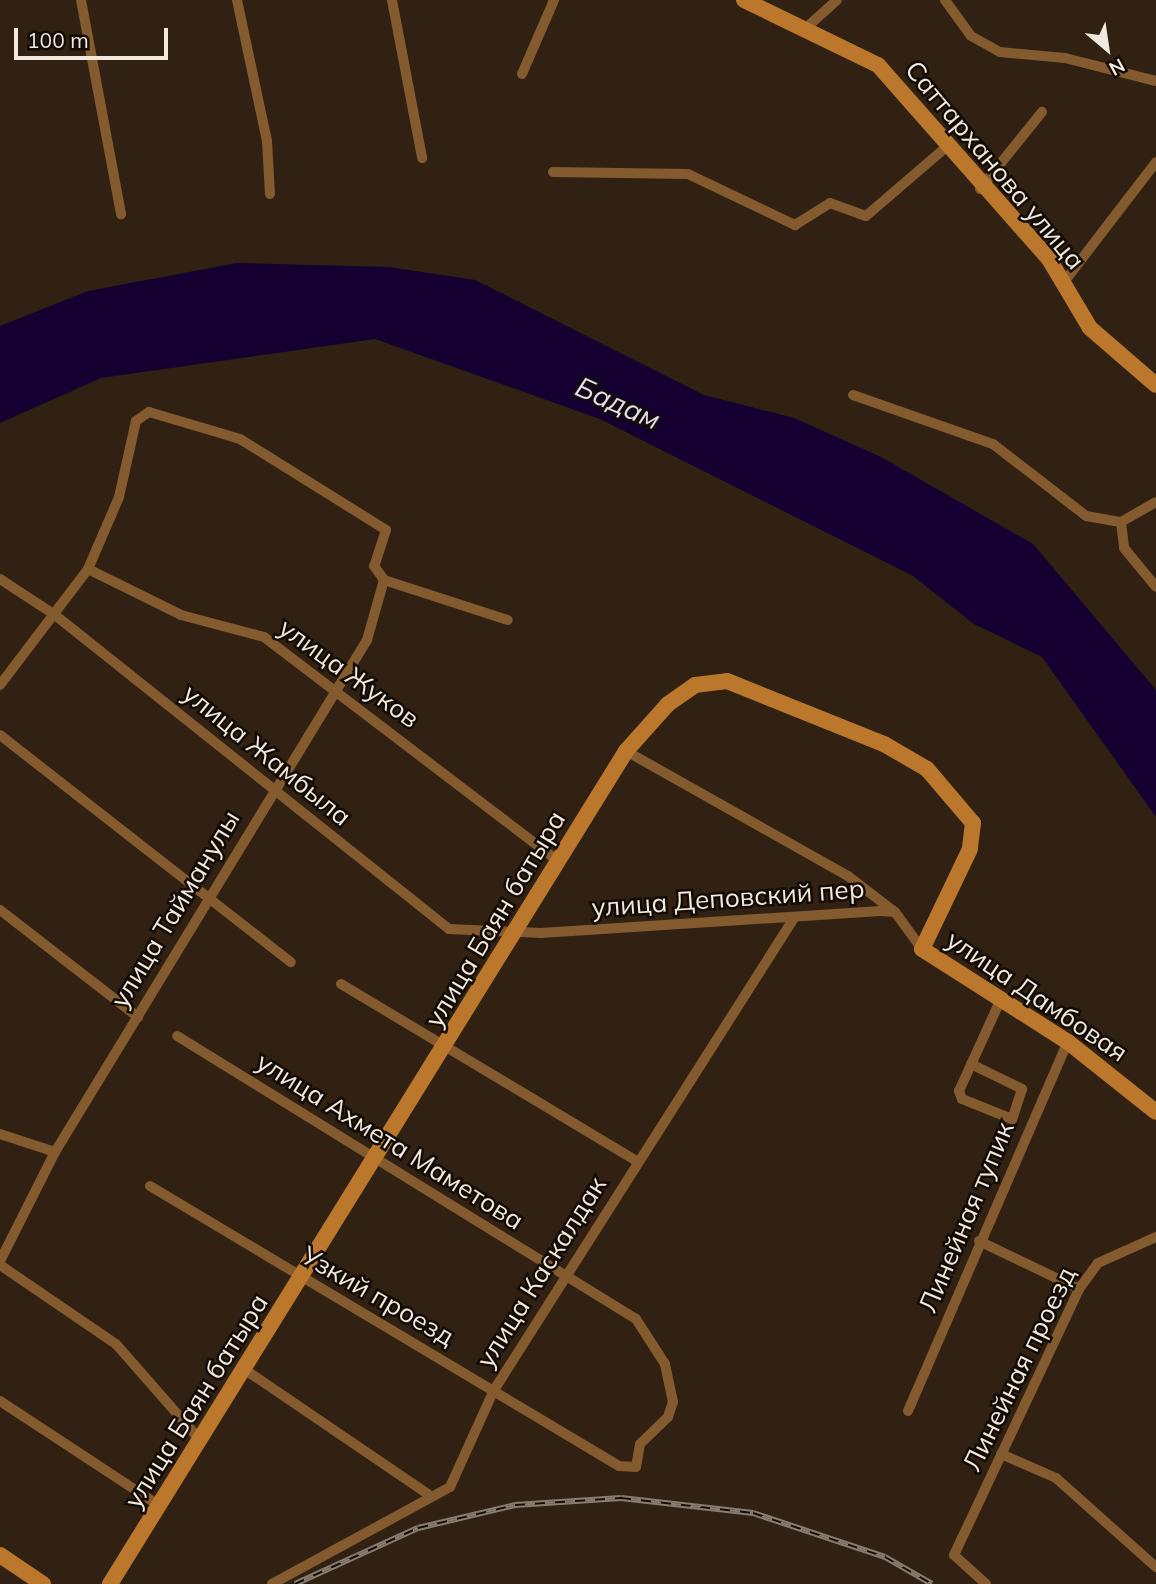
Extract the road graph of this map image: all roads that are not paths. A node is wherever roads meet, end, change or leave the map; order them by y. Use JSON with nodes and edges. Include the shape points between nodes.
{"nodes":[{"id":1,"x":80,"y":0,"type":"edge"},
{"id":2,"x":237,"y":0,"type":"edge"},
{"id":3,"x":392,"y":0,"type":"edge"},
{"id":4,"x":554,"y":0,"type":"edge"},
{"id":5,"x":744,"y":0,"type":"edge"},
{"id":6,"x":838,"y":0,"type":"edge"},
{"id":7,"x":945,"y":0,"type":"edge"},
{"id":8,"x":807,"y":27,"type":"junction"},
{"id":9,"x":522,"y":74,"type":"dead end"},
{"id":10,"x":1156,"y":81,"type":"edge"},
{"id":11,"x":1042,"y":112,"type":"dead end"},
{"id":12,"x":945,"y":148,"type":"junction"},
{"id":13,"x":422,"y":158,"type":"dead end"},
{"id":14,"x":1156,"y":162,"type":"edge"},
{"id":15,"x":553,"y":172,"type":"dead end"},
{"id":16,"x":981,"y":188,"type":"junction"},
{"id":17,"x":270,"y":194,"type":"dead end"},
{"id":18,"x":121,"y":214,"type":"dead end"},
{"id":19,"x":1064,"y":282,"type":"junction"},
{"id":20,"x":1156,"y":385,"type":"edge"},
{"id":21,"x":853,"y":395,"type":"dead end"},
{"id":22,"x":1156,"y":502,"type":"edge"},
{"id":23,"x":1121,"y":522,"type":"junction"},
{"id":24,"x":88,"y":569,"type":"junction"},
{"id":25,"x":0,"y":579,"type":"edge"},
{"id":26,"x":384,"y":580,"type":"junction"},
{"id":27,"x":1156,"y":587,"type":"edge"},
{"id":28,"x":55,"y":615,"type":"junction"},
{"id":29,"x":508,"y":620,"type":"dead end"},
{"id":30,"x":0,"y":685,"type":"edge"},
{"id":31,"x":336,"y":688,"type":"junction"},
{"id":32,"x":0,"y":735,"type":"edge"},
{"id":33,"x":626,"y":751,"type":"junction"},
{"id":34,"x":272,"y":789,"type":"junction"},
{"id":35,"x":558,"y":861,"type":"junction"},
{"id":36,"x":208,"y":900,"type":"junction"},
{"id":37,"x":0,"y":910,"type":"edge"},
{"id":38,"x":895,"y":912,"type":"junction"},
{"id":39,"x":794,"y":918,"type":"junction"},
{"id":40,"x":517,"y":932,"type":"junction"},
{"id":41,"x":922,"y":949,"type":"junction"},
{"id":42,"x":291,"y":962,"type":"dead end"},
{"id":43,"x":341,"y":984,"type":"dead end"},
{"id":44,"x":1001,"y":999,"type":"junction"},
{"id":45,"x":138,"y":1017,"type":"junction"},
{"id":46,"x":177,"y":1036,"type":"dead end"},
{"id":47,"x":1068,"y":1042,"type":"junction"},
{"id":48,"x":445,"y":1046,"type":"junction"},
{"id":49,"x":971,"y":1064,"type":"junction"},
{"id":50,"x":1156,"y":1112,"type":"edge"},
{"id":51,"x":0,"y":1134,"type":"edge"},
{"id":52,"x":54,"y":1152,"type":"junction"},
{"id":53,"x":376,"y":1161,"type":"junction"},
{"id":54,"x":638,"y":1161,"type":"junction"},
{"id":55,"x":150,"y":1186,"type":"dead end"},
{"id":56,"x":1156,"y":1237,"type":"edge"},
{"id":57,"x":979,"y":1241,"type":"junction"},
{"id":58,"x":0,"y":1263,"type":"edge"},
{"id":59,"x":566,"y":1276,"type":"junction"},
{"id":60,"x":300,"y":1278,"type":"junction"},
{"id":61,"x":1079,"y":1289,"type":"junction"},
{"id":62,"x":244,"y":1369,"type":"junction"},
{"id":63,"x":494,"y":1390,"type":"junction"},
{"id":64,"x":0,"y":1401,"type":"edge"},
{"id":65,"x":908,"y":1411,"type":"dead end"},
{"id":66,"x":200,"y":1440,"type":"junction"},
{"id":67,"x":1001,"y":1454,"type":"junction"},
{"id":68,"x":619,"y":1466,"type":"joint"},
{"id":69,"x":428,"y":1494,"type":"junction"},
{"id":70,"x":160,"y":1506,"type":"junction"},
{"id":71,"x":0,"y":1555,"type":"edge"},
{"id":72,"x":1156,"y":1567,"type":"edge"},
{"id":73,"x":43,"y":1584,"type":"edge"},
{"id":74,"x":110,"y":1584,"type":"edge"},
{"id":75,"x":272,"y":1584,"type":"edge"},
{"id":76,"x":986,"y":1584,"type":"edge"}],
"edges":[{"from":1,"to":18,"type":"street"},
{"from":2,"to":17,"type":"street","via":[[267,141]]},
{"from":3,"to":13,"type":"street"},
{"from":4,"to":9,"type":"street"},
{"from":5,"to":8,"type":"street","name":"Саттарханова улица"},
{"from":6,"to":8,"type":"street"},
{"from":7,"to":10,"type":"street","via":[[971,36],[1000,52],[1065,58]]},
{"from":8,"to":12,"type":"street","name":"Саттарханова улица","via":[[878,65]]},
{"from":11,"to":16,"type":"street"},
{"from":12,"to":15,"type":"street","via":[[866,216],[830,203],[794,225],[688,174]]},
{"from":12,"to":16,"type":"street","name":"Саттарханова улица"},
{"from":14,"to":19,"type":"street"},
{"from":16,"to":19,"type":"street","name":"Саттарханова улица"},
{"from":19,"to":20,"type":"street","name":"Саттарханова улица","via":[[1090,328]]},
{"from":21,"to":23,"type":"street","via":[[993,444],[1086,516]]},
{"from":22,"to":23,"type":"street"},
{"from":23,"to":27,"type":"street","via":[[1124,548]]},
{"from":24,"to":26,"type":"street","via":[[119,497],[136,421],[149,412],[240,439],[386,530],[374,566]]},
{"from":24,"to":28,"type":"street"},
{"from":24,"to":31,"type":"street","name":"улица Жуков","via":[[181,615],[264,637]]},
{"from":25,"to":28,"type":"street","name":"улица Жамбыла"},
{"from":26,"to":29,"type":"street"},
{"from":26,"to":31,"type":"street","name":"улица Тайманулы","via":[[367,640]]},
{"from":28,"to":30,"type":"street"},
{"from":28,"to":34,"type":"street","name":"улица Жамбыла"},
{"from":31,"to":34,"type":"street","name":"улица Тайманулы"},
{"from":31,"to":35,"type":"street","name":"улица Жуков"},
{"from":32,"to":36,"type":"street"},
{"from":33,"to":35,"type":"street","name":"улица Баян батыра"},
{"from":33,"to":38,"type":"street","via":[[848,876]]},
{"from":33,"to":41,"type":"street","name":"улица Баян батыра","via":[[695,685],[727,681],[884,744],[927,769],[973,823],[970,849]]},
{"from":34,"to":36,"type":"street","name":"улица Тайманулы"},
{"from":34,"to":40,"type":"street","name":"улица Жамбыла","via":[[449,929]]},
{"from":35,"to":40,"type":"street","name":"улица Баян батыра"},
{"from":36,"to":42,"type":"street"},
{"from":36,"to":45,"type":"street","name":"улица Тайманулы"},
{"from":37,"to":45,"type":"street"},
{"from":38,"to":39,"type":"street","name":"улица Деповский пер"},
{"from":38,"to":41,"type":"street","name":"улица Деповский пер"},
{"from":39,"to":40,"type":"street","name":"улица Деповский пер"},
{"from":39,"to":54,"type":"street","name":"улица Каскалдак"},
{"from":40,"to":48,"type":"street","name":"улица Баян батыра"},
{"from":41,"to":44,"type":"street","name":"улица Дамбовая"},
{"from":43,"to":48,"type":"street"},
{"from":44,"to":47,"type":"street","name":"улица Дамбовая"},
{"from":44,"to":49,"type":"street"},
{"from":45,"to":52,"type":"street","name":"улица Тайманулы"},
{"from":46,"to":53,"type":"street","name":"улица Ахмета Маметова"},
{"from":47,"to":50,"type":"street","name":"улица Дамбовая"},
{"from":47,"to":57,"type":"street","name":"Линейная тупик"},
{"from":48,"to":53,"type":"street","name":"улица Баян батыра"},
{"from":48,"to":54,"type":"street"},
{"from":49,"to":49,"type":"street","via":[[959,1091],[962,1099],[1012,1119],[1022,1089]]},
{"from":51,"to":52,"type":"street"},
{"from":52,"to":58,"type":"street","name":"улица Тайманулы"},
{"from":53,"to":59,"type":"street","name":"улица Ахмета Маметова"},
{"from":53,"to":60,"type":"street","name":"улица Баян батыра"},
{"from":54,"to":59,"type":"street","name":"улица Каскалдак"},
{"from":55,"to":60,"type":"street","name":"Узкий проезд"},
{"from":56,"to":61,"type":"street","name":"Линейная проезд","via":[[1098,1263]]},
{"from":57,"to":61,"type":"street"},
{"from":57,"to":65,"type":"street","name":"Линейная тупик"},
{"from":58,"to":66,"type":"street","via":[[116,1344]]},
{"from":59,"to":63,"type":"street","name":"улица Каскалдак"},
{"from":59,"to":68,"type":"street","name":"улица Ахмета Маметова","via":[[636,1319],[665,1364],[673,1402],[668,1416],[640,1444],[636,1467]]},
{"from":60,"to":62,"type":"street","name":"улица Баян батыра"},
{"from":60,"to":63,"type":"street","name":"Узкий проезд"},
{"from":61,"to":67,"type":"street","name":"Линейная проезд"},
{"from":62,"to":66,"type":"street","name":"улица Баян батыра"},
{"from":62,"to":69,"type":"street"},
{"from":63,"to":68,"type":"street","name":"Узкий проезд"},
{"from":63,"to":69,"type":"street","name":"улица Каскалдак","via":[[450,1487]]},
{"from":64,"to":70,"type":"street"},
{"from":66,"to":70,"type":"street","name":"улица Баян батыра"},
{"from":67,"to":72,"type":"street","via":[[1056,1478]]},
{"from":67,"to":76,"type":"street","name":"Линейная проезд","via":[[954,1555]]},
{"from":69,"to":75,"type":"street","name":"улица Каскалдак"},
{"from":70,"to":74,"type":"street","name":"улица Баян батыра"},
{"from":71,"to":73,"type":"street"}]}
